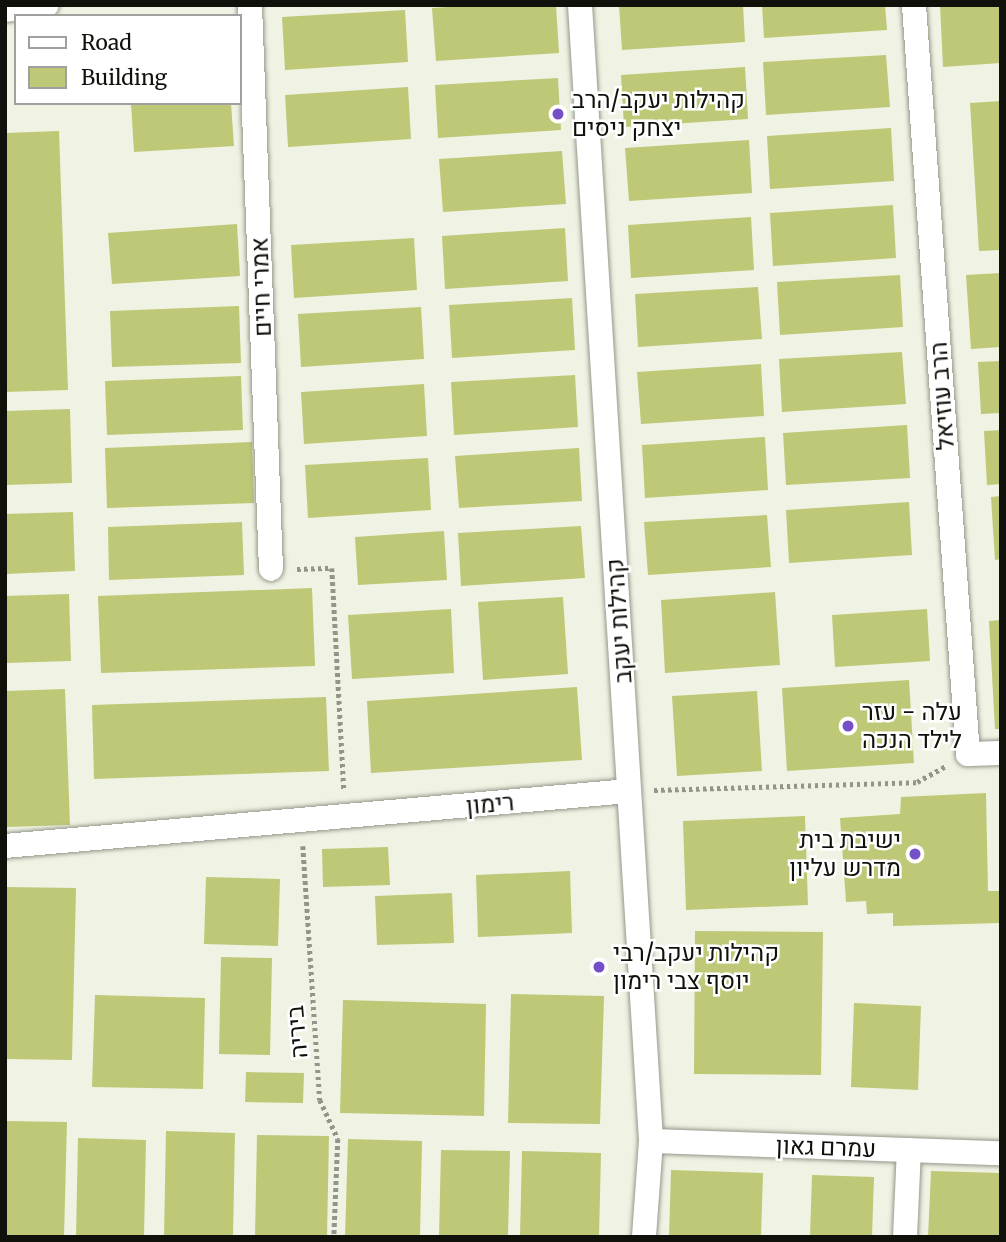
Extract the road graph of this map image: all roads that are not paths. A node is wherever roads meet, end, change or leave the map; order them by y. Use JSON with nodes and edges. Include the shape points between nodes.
{"nodes":[{"id":1,"x":47,"y":5,"type":"edge"},
{"id":2,"x":250,"y":5,"type":"edge"},
{"id":3,"x":580,"y":5,"type":"edge"},
{"id":4,"x":914,"y":5,"type":"edge"},
{"id":5,"x":5,"y":10,"type":"edge"},
{"id":6,"x":271,"y":569,"type":"road end"},
{"id":7,"x":1001,"y":753,"type":"edge"},
{"id":8,"x":629,"y":791,"type":"junction"},
{"id":9,"x":5,"y":846,"type":"edge"},
{"id":10,"x":651,"y":1141,"type":"junction"},
{"id":11,"x":909,"y":1150,"type":"junction"},
{"id":12,"x":1001,"y":1153,"type":"edge"},
{"id":13,"x":644,"y":1237,"type":"edge"},
{"id":14,"x":905,"y":1237,"type":"edge"}],
"edges":[{"from":1,"to":5,"type":"street"},
{"from":2,"to":6,"type":"street","name":"אמרי חיים"},
{"from":3,"to":8,"type":"street","name":"קהילות יעקב"},
{"from":4,"to":7,"type":"street","name":"הרב עוזיאל","via":[[968,754]]},
{"from":8,"to":9,"type":"street","name":"רימון"},
{"from":8,"to":10,"type":"street","name":"קהילות יעקב"},
{"from":10,"to":11,"type":"street","name":"עמרם גאון"},
{"from":10,"to":13,"type":"street","name":"קהילות יעקב"},
{"from":11,"to":12,"type":"street","name":"עמרם גאון"},
{"from":11,"to":14,"type":"street"}]}
